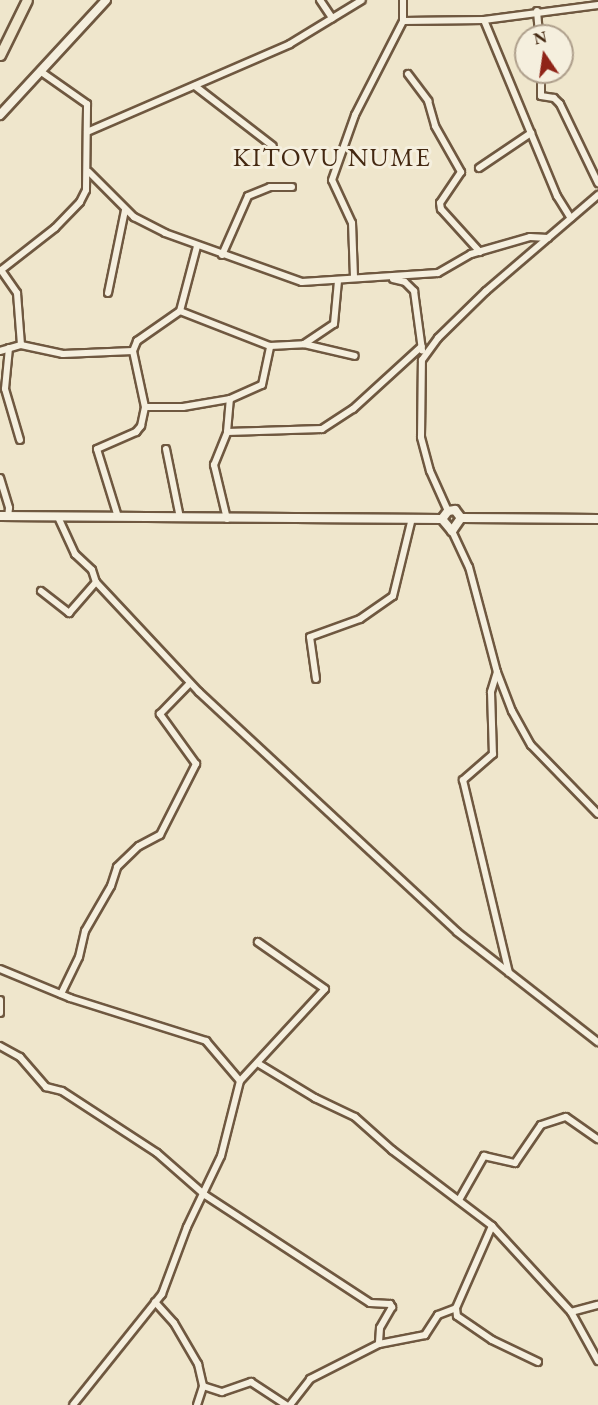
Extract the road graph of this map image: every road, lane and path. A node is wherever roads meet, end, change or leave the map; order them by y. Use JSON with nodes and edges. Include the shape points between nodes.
{"nodes":[{"id":1,"x":27,"y":0,"type":"edge"},
{"id":2,"x":106,"y":0,"type":"edge"},
{"id":3,"x":320,"y":0,"type":"edge"},
{"id":4,"x":362,"y":0,"type":"edge"},
{"id":5,"x":403,"y":0,"type":"edge"},
{"id":6,"x":598,"y":5,"type":"edge"},
{"id":7,"x":537,"y":11,"type":"junction"},
{"id":8,"x":332,"y":18,"type":"junction"},
{"id":9,"x":484,"y":20,"type":"junction"},
{"id":10,"x":403,"y":21,"type":"junction"},
{"id":11,"x":538,"y":24,"type":"edge"},
{"id":12,"x":0,"y":55,"type":"edge"},
{"id":13,"x":40,"y":71,"type":"junction"},
{"id":14,"x":408,"y":74,"type":"dead end"},
{"id":15,"x":542,"y":84,"type":"edge"},
{"id":16,"x":195,"y":86,"type":"junction"},
{"id":17,"x":0,"y":116,"type":"edge"},
{"id":18,"x":87,"y":132,"type":"junction"},
{"id":19,"x":531,"y":133,"type":"junction"},
{"id":20,"x":273,"y":146,"type":"dead end"},
{"id":21,"x":479,"y":168,"type":"dead end"},
{"id":22,"x":89,"y":172,"type":"junction"},
{"id":23,"x":598,"y":183,"type":"edge"},
{"id":24,"x":292,"y":187,"type":"dead end"},
{"id":25,"x":598,"y":195,"type":"edge"},
{"id":26,"x":125,"y":210,"type":"junction"},
{"id":27,"x":571,"y":219,"type":"junction"},
{"id":28,"x":548,"y":238,"type":"junction"},
{"id":29,"x":197,"y":246,"type":"junction"},
{"id":30,"x":480,"y":252,"type":"junction"},
{"id":31,"x":222,"y":255,"type":"junction"},
{"id":32,"x":1,"y":271,"type":"edge"},
{"id":33,"x":354,"y":277,"type":"junction"},
{"id":34,"x":386,"y":277,"type":"junction"},
{"id":35,"x":338,"y":281,"type":"junction"},
{"id":36,"x":108,"y":293,"type":"dead end"},
{"id":37,"x":180,"y":311,"type":"junction"},
{"id":38,"x":304,"y":344,"type":"junction"},
{"id":39,"x":21,"y":345,"type":"junction"},
{"id":40,"x":270,"y":346,"type":"junction"},
{"id":41,"x":422,"y":346,"type":"junction"},
{"id":42,"x":9,"y":348,"type":"junction"},
{"id":43,"x":0,"y":351,"type":"edge"},
{"id":44,"x":133,"y":351,"type":"junction"},
{"id":45,"x":355,"y":356,"type":"dead end"},
{"id":46,"x":422,"y":360,"type":"junction"},
{"id":47,"x":230,"y":399,"type":"junction"},
{"id":48,"x":145,"y":407,"type":"junction"},
{"id":49,"x":227,"y":432,"type":"junction"},
{"id":50,"x":20,"y":440,"type":"dead end"},
{"id":51,"x":166,"y":449,"type":"dead end"},
{"id":52,"x":0,"y":478,"type":"edge"},
{"id":53,"x":448,"y":511,"type":"junction"},
{"id":54,"x":4,"y":516,"type":"edge"},
{"id":55,"x":58,"y":517,"type":"junction"},
{"id":56,"x":118,"y":518,"type":"junction"},
{"id":57,"x":180,"y":518,"type":"junction"},
{"id":58,"x":412,"y":518,"type":"junction"},
{"id":59,"x":461,"y":518,"type":"junction"},
{"id":60,"x":227,"y":519,"type":"junction"},
{"id":61,"x":442,"y":519,"type":"junction"},
{"id":62,"x":598,"y":519,"type":"edge"},
{"id":63,"x":452,"y":531,"type":"junction"},
{"id":64,"x":96,"y":582,"type":"junction"},
{"id":65,"x":41,"y":591,"type":"dead end"},
{"id":66,"x":497,"y":672,"type":"junction"},
{"id":67,"x":316,"y":680,"type":"dead end"},
{"id":68,"x":190,"y":683,"type":"junction"},
{"id":69,"x":598,"y":814,"type":"edge"},
{"id":70,"x":258,"y":942,"type":"dead end"},
{"id":71,"x":0,"y":969,"type":"edge"},
{"id":72,"x":509,"y":974,"type":"junction"},
{"id":73,"x":61,"y":994,"type":"junction"},
{"id":74,"x":0,"y":1000,"type":"edge"},
{"id":75,"x":0,"y":1013,"type":"edge"},
{"id":76,"x":598,"y":1042,"type":"edge"},
{"id":77,"x":0,"y":1046,"type":"edge"},
{"id":78,"x":259,"y":1064,"type":"junction"},
{"id":79,"x":240,"y":1081,"type":"junction"},
{"id":80,"x":598,"y":1139,"type":"edge"},
{"id":81,"x":206,"y":1196,"type":"junction"},
{"id":82,"x":459,"y":1200,"type":"junction"},
{"id":83,"x":492,"y":1226,"type":"junction"},
{"id":84,"x":155,"y":1302,"type":"junction"},
{"id":85,"x":598,"y":1305,"type":"edge"},
{"id":86,"x":456,"y":1308,"type":"junction"},
{"id":87,"x":571,"y":1312,"type":"junction"},
{"id":88,"x":380,"y":1344,"type":"junction"},
{"id":89,"x":598,"y":1361,"type":"edge"},
{"id":90,"x":538,"y":1362,"type":"dead end"},
{"id":91,"x":203,"y":1386,"type":"junction"},
{"id":92,"x":73,"y":1405,"type":"edge"},
{"id":93,"x":197,"y":1405,"type":"edge"},
{"id":94,"x":288,"y":1405,"type":"edge"}],
"edges":[{"from":1,"to":12,"type":"main road"},
{"from":2,"to":13,"type":"street"},
{"from":3,"to":8,"type":"street"},
{"from":4,"to":8,"type":"street"},
{"from":5,"to":10,"type":"street"},
{"from":6,"to":7,"type":"street"},
{"from":7,"to":9,"type":"street"},
{"from":7,"to":11,"type":"street"},
{"from":8,"to":16,"type":"street","via":[[290,44]]},
{"from":9,"to":10,"type":"street"},
{"from":9,"to":19,"type":"street"},
{"from":10,"to":33,"type":"street","via":[[356,115],[332,180],[352,223]]},
{"from":13,"to":17,"type":"street"},
{"from":13,"to":18,"type":"street","via":[[85,100]]},
{"from":14,"to":30,"type":"street","via":[[428,101],[435,126],[452,149],[461,172],[440,203],[441,209]]},
{"from":15,"to":23,"type":"street","via":[[541,96],[554,98],[560,104]]},
{"from":16,"to":18,"type":"street"},
{"from":16,"to":20,"type":"street"},
{"from":18,"to":22,"type":"street"},
{"from":19,"to":21,"type":"street"},
{"from":19,"to":27,"type":"street"},
{"from":22,"to":26,"type":"street"},
{"from":22,"to":32,"type":"street","via":[[81,202]]},
{"from":24,"to":31,"type":"street","via":[[270,187],[248,196]]},
{"from":25,"to":27,"type":"street"},
{"from":26,"to":29,"type":"street"},
{"from":26,"to":36,"type":"street"},
{"from":27,"to":28,"type":"street"},
{"from":28,"to":30,"type":"street","via":[[530,237]]},
{"from":28,"to":46,"type":"street","via":[[438,338]]},
{"from":29,"to":31,"type":"street"},
{"from":29,"to":37,"type":"street"},
{"from":30,"to":34,"type":"street","via":[[438,273]]},
{"from":31,"to":35,"type":"street","via":[[302,282]]},
{"from":32,"to":39,"type":"street","via":[[16,293]]},
{"from":33,"to":34,"type":"street"},
{"from":33,"to":35,"type":"street"},
{"from":34,"to":41,"type":"street","via":[[405,282],[414,291]]},
{"from":35,"to":38,"type":"street","via":[[334,324]]},
{"from":37,"to":40,"type":"street"},
{"from":37,"to":44,"type":"street","via":[[137,341]]},
{"from":38,"to":40,"type":"street"},
{"from":38,"to":45,"type":"street"},
{"from":39,"to":42,"type":"street"},
{"from":39,"to":44,"type":"street","via":[[63,354]]},
{"from":40,"to":47,"type":"street","via":[[264,382]]},
{"from":41,"to":46,"type":"street"},
{"from":41,"to":49,"type":"street","via":[[353,409],[322,429]]},
{"from":42,"to":43,"type":"street"},
{"from":42,"to":50,"type":"street","via":[[5,389]]},
{"from":44,"to":48,"type":"street"},
{"from":46,"to":53,"type":"street","via":[[422,443]]},
{"from":47,"to":48,"type":"street","via":[[183,407]]},
{"from":47,"to":49,"type":"street"},
{"from":48,"to":56,"type":"street","via":[[136,432],[97,448]]},
{"from":49,"to":60,"type":"street","via":[[214,473],[225,498]]},
{"from":51,"to":57,"type":"street"},
{"from":52,"to":54,"type":"street","via":[[9,507]]},
{"from":53,"to":59,"type":"street","via":[[455,510]]},
{"from":53,"to":61,"type":"street"},
{"from":54,"to":55,"type":"street"},
{"from":55,"to":56,"type":"street"},
{"from":55,"to":64,"type":"street","via":[[75,554],[92,570]]},
{"from":56,"to":57,"type":"street"},
{"from":57,"to":60,"type":"street"},
{"from":58,"to":60,"type":"street"},
{"from":58,"to":61,"type":"street"},
{"from":58,"to":67,"type":"street","via":[[393,596],[360,619],[310,637]]},
{"from":59,"to":62,"type":"street"},
{"from":59,"to":63,"type":"street"},
{"from":61,"to":63,"type":"street"},
{"from":63,"to":66,"type":"street","via":[[469,567]]},
{"from":64,"to":65,"type":"street","via":[[69,613]]},
{"from":64,"to":68,"type":"street"},
{"from":66,"to":69,"type":"street","via":[[531,746]]},
{"from":66,"to":72,"type":"street","via":[[490,692],[493,754],[463,780]]},
{"from":68,"to":72,"type":"street","via":[[457,932]]},
{"from":68,"to":73,"type":"street","via":[[160,714],[196,764],[160,835],[139,846],[117,867],[111,886],[85,931],[79,957]]},
{"from":70,"to":78,"type":"street","via":[[326,989]]},
{"from":71,"to":73,"type":"street"},
{"from":72,"to":76,"type":"street"},
{"from":73,"to":79,"type":"street","via":[[206,1041]]},
{"from":74,"to":75,"type":"street"},
{"from":77,"to":81,"type":"street","via":[[20,1058],[46,1087],[62,1091],[157,1153]]},
{"from":78,"to":79,"type":"street"},
{"from":78,"to":82,"type":"street","via":[[356,1117],[392,1150]]},
{"from":79,"to":81,"type":"street","via":[[222,1156]]},
{"from":80,"to":82,"type":"street","via":[[566,1117],[541,1125],[515,1163],[484,1156]]},
{"from":81,"to":84,"type":"street","via":[[187,1227]]},
{"from":81,"to":88,"type":"street","via":[[370,1303],[390,1304],[380,1328]]},
{"from":82,"to":83,"type":"street"},
{"from":83,"to":86,"type":"street"},
{"from":83,"to":87,"type":"street"},
{"from":84,"to":91,"type":"street","via":[[174,1323],[198,1364]]},
{"from":84,"to":92,"type":"street"},
{"from":85,"to":87,"type":"street"},
{"from":86,"to":88,"type":"street","via":[[438,1315],[425,1335]]},
{"from":86,"to":90,"type":"street","via":[[457,1316],[492,1340]]},
{"from":87,"to":89,"type":"street"},
{"from":88,"to":94,"type":"street","via":[[310,1379]]},
{"from":91,"to":93,"type":"street"},
{"from":91,"to":94,"type":"street","via":[[222,1392],[251,1382]]}]}
